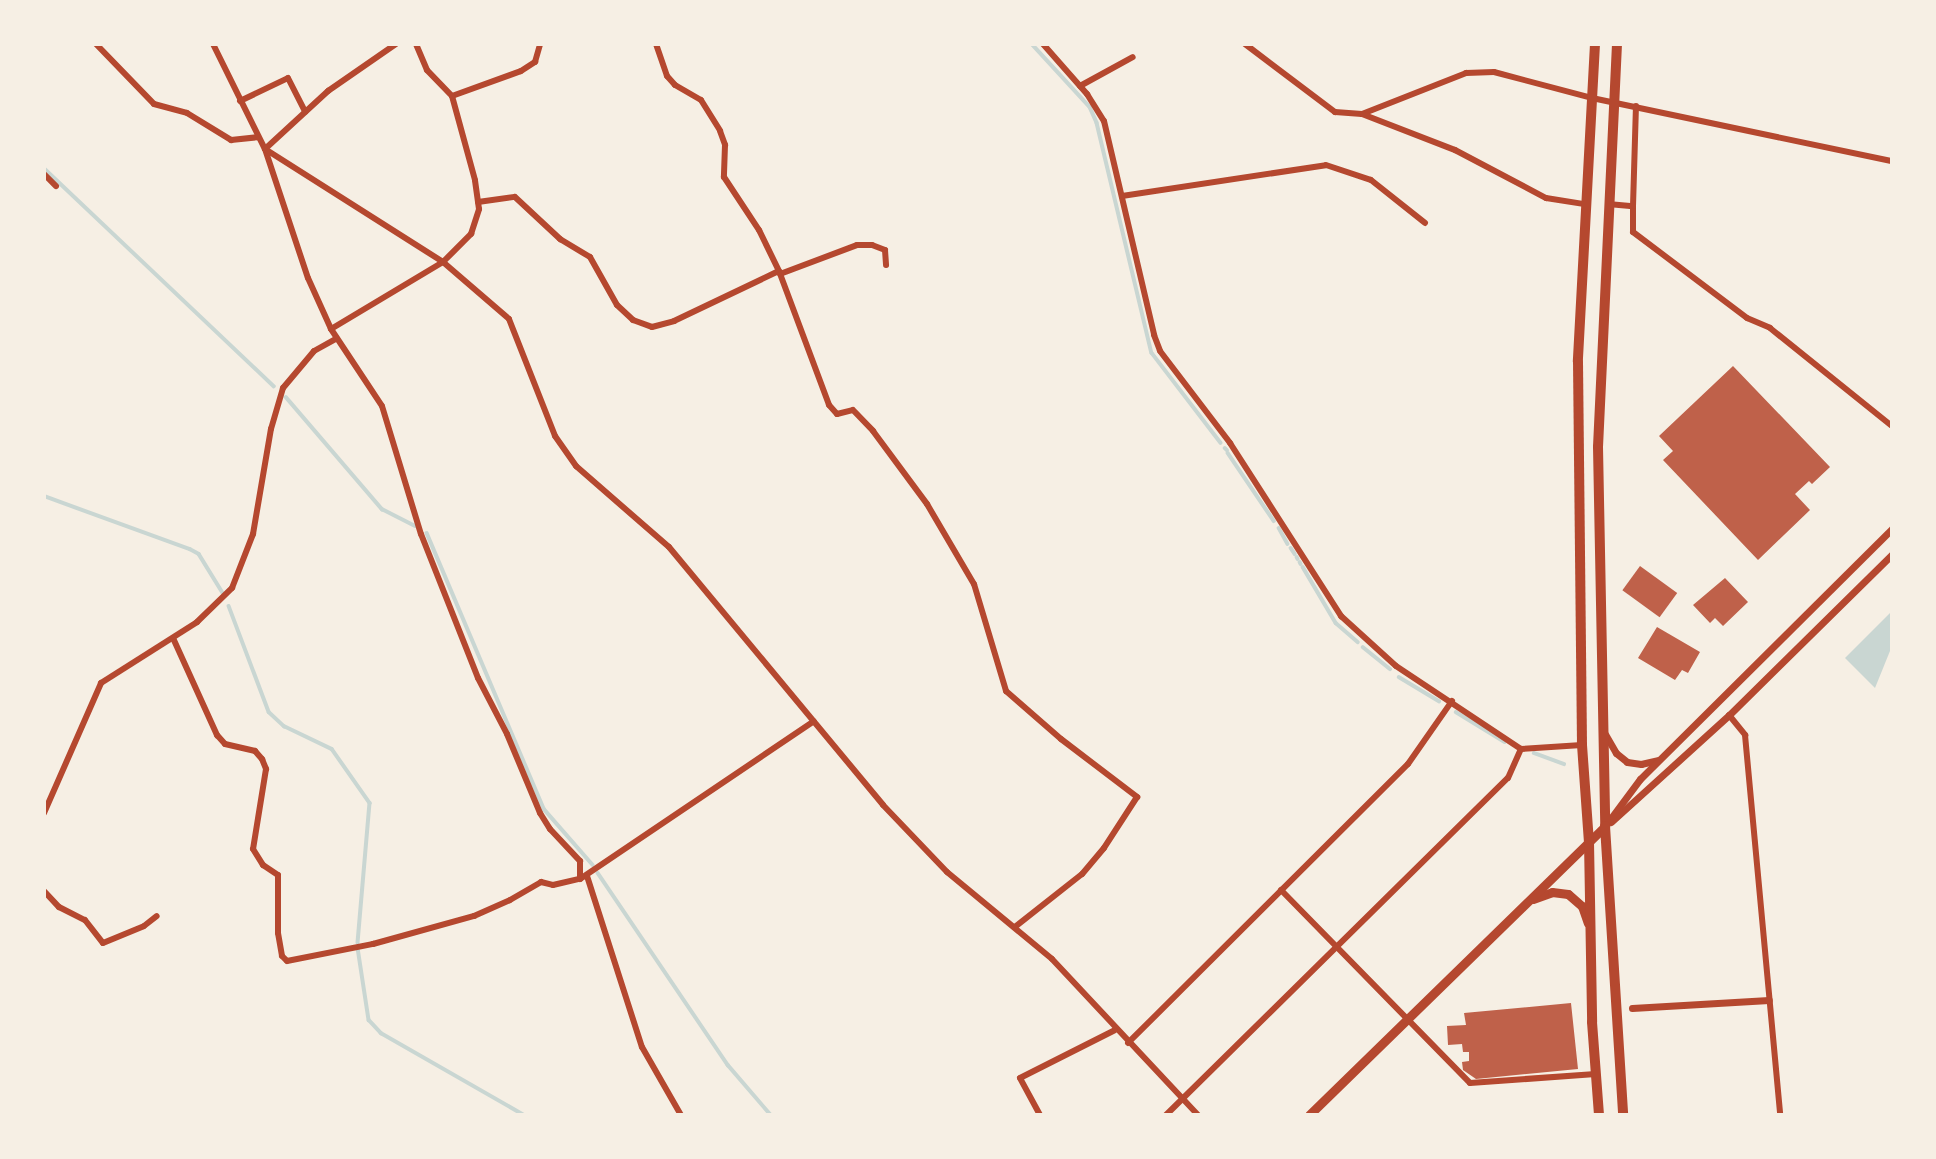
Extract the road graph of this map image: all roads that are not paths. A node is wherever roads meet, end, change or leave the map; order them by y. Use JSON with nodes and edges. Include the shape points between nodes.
{"nodes":[{"id":1,"x":96,"y":44,"type":"edge"},
{"id":2,"x":213,"y":44,"type":"edge"},
{"id":3,"x":396,"y":44,"type":"edge"},
{"id":4,"x":416,"y":44,"type":"edge"},
{"id":5,"x":540,"y":44,"type":"edge"},
{"id":6,"x":656,"y":44,"type":"edge"},
{"id":7,"x":1043,"y":44,"type":"edge"},
{"id":8,"x":1245,"y":44,"type":"edge"},
{"id":9,"x":1595,"y":44,"type":"edge"},
{"id":10,"x":1617,"y":44,"type":"edge"},
{"id":11,"x":1133,"y":57,"type":"dead end"},
{"id":12,"x":1080,"y":86,"type":"junction"},
{"id":13,"x":452,"y":96,"type":"junction"},
{"id":14,"x":1592,"y":99,"type":"junction"},
{"id":15,"x":240,"y":101,"type":"junction"},
{"id":16,"x":1612,"y":102,"type":"junction"},
{"id":17,"x":1636,"y":106,"type":"junction"},
{"id":18,"x":305,"y":112,"type":"junction"},
{"id":19,"x":1362,"y":114,"type":"junction"},
{"id":20,"x":258,"y":137,"type":"junction"},
{"id":21,"x":265,"y":149,"type":"junction"},
{"id":22,"x":1892,"y":161,"type":"edge"},
{"id":23,"x":44,"y":174,"type":"edge"},
{"id":24,"x":57,"y":186,"type":"dead end"},
{"id":25,"x":1122,"y":196,"type":"junction"},
{"id":26,"x":478,"y":202,"type":"junction"},
{"id":27,"x":1585,"y":204,"type":"junction"},
{"id":28,"x":1608,"y":204,"type":"junction"},
{"id":29,"x":1633,"y":206,"type":"junction"},
{"id":30,"x":1425,"y":223,"type":"dead end"},
{"id":31,"x":443,"y":262,"type":"junction"},
{"id":32,"x":886,"y":265,"type":"dead end"},
{"id":33,"x":779,"y":273,"type":"junction"},
{"id":34,"x":331,"y":329,"type":"junction"},
{"id":35,"x":337,"y":338,"type":"junction"},
{"id":36,"x":1892,"y":426,"type":"edge"},
{"id":37,"x":1892,"y":529,"type":"edge"},
{"id":38,"x":1892,"y":554,"type":"edge"},
{"id":39,"x":173,"y":638,"type":"junction"},
{"id":40,"x":1452,"y":701,"type":"junction"},
{"id":41,"x":1729,"y":715,"type":"junction"},
{"id":42,"x":814,"y":720,"type":"junction"},
{"id":43,"x":1602,"y":726,"type":"junction"},
{"id":44,"x":1582,"y":745,"type":"junction"},
{"id":45,"x":1521,"y":749,"type":"junction"},
{"id":46,"x":1662,"y":758,"type":"junction"},
{"id":47,"x":44,"y":814,"type":"edge"},
{"id":48,"x":1605,"y":826,"type":"junction"},
{"id":49,"x":1589,"y":842,"type":"junction"},
{"id":50,"x":583,"y":878,"type":"junction"},
{"id":51,"x":1281,"y":890,"type":"junction"},
{"id":52,"x":44,"y":891,"type":"edge"},
{"id":53,"x":1526,"y":903,"type":"junction"},
{"id":54,"x":158,"y":916,"type":"dead end"},
{"id":55,"x":1014,"y":927,"type":"junction"},
{"id":56,"x":1589,"y":929,"type":"junction"},
{"id":57,"x":1335,"y":949,"type":"junction"},
{"id":58,"x":1769,"y":1000,"type":"junction"},
{"id":59,"x":1632,"y":1008,"type":"dead end"},
{"id":60,"x":1407,"y":1019,"type":"junction"},
{"id":61,"x":1115,"y":1030,"type":"junction"},
{"id":62,"x":1128,"y":1042,"type":"junction"},
{"id":63,"x":1596,"y":1074,"type":"junction"},
{"id":64,"x":1182,"y":1099,"type":"junction"},
{"id":65,"x":681,"y":1115,"type":"edge"},
{"id":66,"x":1040,"y":1115,"type":"edge"},
{"id":67,"x":1166,"y":1115,"type":"edge"},
{"id":68,"x":1198,"y":1115,"type":"edge"},
{"id":69,"x":1309,"y":1115,"type":"edge"},
{"id":70,"x":1599,"y":1115,"type":"edge"},
{"id":71,"x":1623,"y":1115,"type":"edge"},
{"id":72,"x":1780,"y":1115,"type":"edge"}],
"edges":[{"from":1,"to":20,"type":"street","via":[[154,104],[187,113],[231,140]]},
{"from":2,"to":15,"type":"street"},
{"from":3,"to":18,"type":"street","via":[[355,70]]},
{"from":4,"to":13,"type":"street","via":[[427,70]]},
{"from":5,"to":13,"type":"street","via":[[535,62],[521,71]]},
{"from":6,"to":33,"type":"street","via":[[667,76],[701,100],[720,131],[725,145],[724,177],[759,230]]},
{"from":7,"to":12,"type":"street"},
{"from":8,"to":19,"type":"street","via":[[1335,111]]},
{"from":9,"to":14,"type":"highway"},
{"from":10,"to":16,"type":"highway"},
{"from":11,"to":12,"type":"street"},
{"from":12,"to":25,"type":"street","via":[[1104,121]]},
{"from":13,"to":26,"type":"street"},
{"from":14,"to":16,"type":"street"},
{"from":14,"to":19,"type":"street","via":[[1494,72],[1466,73]]},
{"from":14,"to":27,"type":"highway"},
{"from":15,"to":18,"type":"street","via":[[288,78]]},
{"from":15,"to":20,"type":"street"},
{"from":16,"to":17,"type":"street"},
{"from":16,"to":28,"type":"highway"},
{"from":17,"to":22,"type":"street"},
{"from":17,"to":29,"type":"street"},
{"from":18,"to":21,"type":"street"},
{"from":19,"to":27,"type":"street","via":[[1455,150],[1546,198]]},
{"from":20,"to":21,"type":"street"},
{"from":21,"to":31,"type":"street"},
{"from":21,"to":34,"type":"street","via":[[308,278]]},
{"from":23,"to":24,"type":"street"},
{"from":25,"to":30,"type":"street","via":[[1326,165],[1371,180]]},
{"from":25,"to":40,"type":"street","via":[[1160,351],[1238,454],[1341,616],[1396,666]]},
{"from":26,"to":31,"type":"street","via":[[471,234]]},
{"from":26,"to":33,"type":"street","via":[[514,197],[560,239],[590,257],[617,305],[632,320],[652,327]]},
{"from":27,"to":44,"type":"highway","via":[[1578,362]]},
{"from":28,"to":29,"type":"street"},
{"from":28,"to":43,"type":"highway","via":[[1598,447]]},
{"from":29,"to":36,"type":"street","via":[[1633,232],[1747,318],[1770,328]]},
{"from":31,"to":34,"type":"street"},
{"from":31,"to":42,"type":"street","via":[[509,319],[555,436],[576,466],[669,547]]},
{"from":32,"to":33,"type":"street","via":[[885,250],[858,245]]},
{"from":33,"to":55,"type":"street","via":[[829,405],[836,414],[853,410],[873,431],[927,504],[969,574],[1006,691],[1137,797],[1083,874]]},
{"from":34,"to":35,"type":"street"},
{"from":35,"to":39,"type":"street","via":[[314,351],[283,388],[271,429],[253,534],[232,588]]},
{"from":35,"to":50,"type":"street","via":[[382,405],[421,534],[478,678],[540,813],[580,861]]},
{"from":37,"to":46,"type":"street"},
{"from":38,"to":41,"type":"street"},
{"from":39,"to":47,"type":"street","via":[[102,683]]},
{"from":39,"to":50,"type":"street","via":[[217,735],[225,744],[255,751],[266,769],[253,849],[263,865],[278,875],[278,933],[287,961],[373,944],[474,916],[541,881],[553,885]]},
{"from":40,"to":45,"type":"street"},
{"from":40,"to":51,"type":"street","via":[[1408,764]]},
{"from":41,"to":48,"type":"street"},
{"from":41,"to":58,"type":"street","via":[[1745,736]]},
{"from":42,"to":50,"type":"street"},
{"from":42,"to":55,"type":"street","via":[[947,872]]},
{"from":43,"to":46,"type":"street","via":[[1612,747],[1627,762],[1641,764]]},
{"from":43,"to":48,"type":"highway"},
{"from":44,"to":45,"type":"street"},
{"from":44,"to":49,"type":"highway"},
{"from":45,"to":57,"type":"street","via":[[1508,778]]},
{"from":46,"to":48,"type":"street"},
{"from":48,"to":49,"type":"main road"},
{"from":48,"to":71,"type":"highway"},
{"from":49,"to":53,"type":"main road"},
{"from":49,"to":56,"type":"highway"},
{"from":50,"to":65,"type":"street","via":[[642,1047]]},
{"from":51,"to":57,"type":"street"},
{"from":51,"to":62,"type":"street"},
{"from":52,"to":54,"type":"street","via":[[59,907],[85,920],[103,943]]},
{"from":53,"to":56,"type":"main road","via":[[1552,892],[1568,894],[1585,910]]},
{"from":53,"to":60,"type":"main road"},
{"from":55,"to":61,"type":"street","via":[[1052,959]]},
{"from":56,"to":63,"type":"highway"},
{"from":57,"to":60,"type":"street"},
{"from":57,"to":64,"type":"street"},
{"from":58,"to":59,"type":"street"},
{"from":58,"to":72,"type":"street"},
{"from":60,"to":63,"type":"street","via":[[1470,1083]]},
{"from":60,"to":69,"type":"main road"},
{"from":61,"to":62,"type":"street"},
{"from":61,"to":66,"type":"street","via":[[1020,1078]]},
{"from":62,"to":64,"type":"street"},
{"from":63,"to":70,"type":"highway"},
{"from":64,"to":67,"type":"street"},
{"from":64,"to":68,"type":"street"}]}
